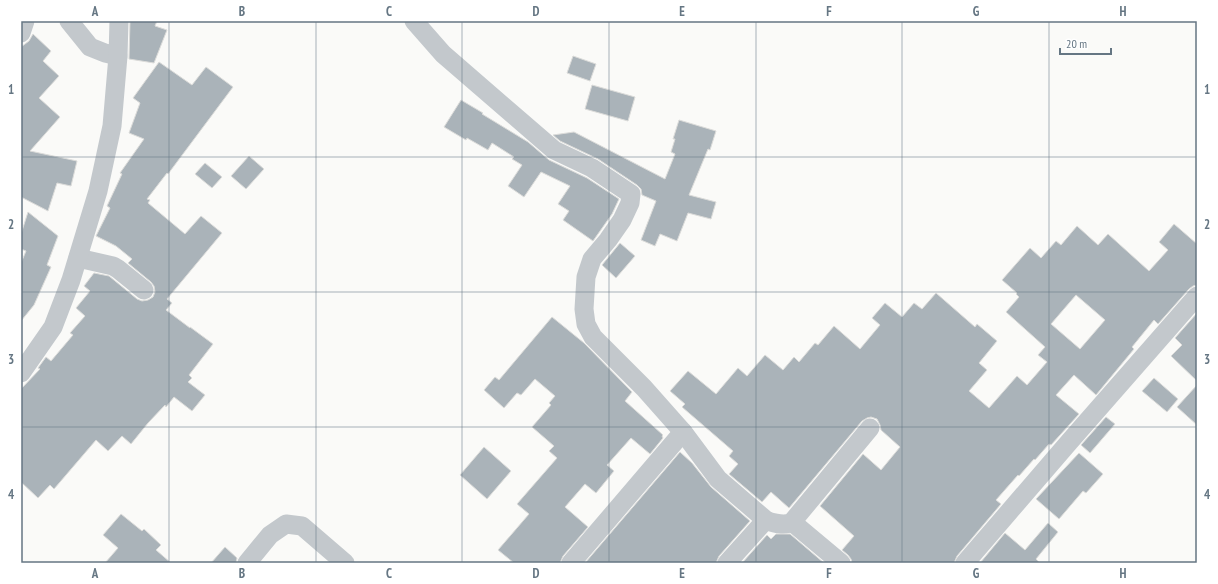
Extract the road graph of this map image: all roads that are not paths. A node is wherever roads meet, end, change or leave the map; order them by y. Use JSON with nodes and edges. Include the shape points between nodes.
{"nodes":[{"id":1,"x":25,"y":21,"type":"edge"},
{"id":2,"x":69,"y":21,"type":"edge"},
{"id":3,"x":119,"y":21,"type":"edge"},
{"id":4,"x":414,"y":21,"type":"edge"},
{"id":5,"x":21,"y":33,"type":"edge"},
{"id":6,"x":118,"y":56,"type":"junction"},
{"id":7,"x":78,"y":258,"type":"junction"},
{"id":8,"x":144,"y":290,"type":"dead end"},
{"id":9,"x":1197,"y":296,"type":"edge"},
{"id":10,"x":21,"y":373,"type":"edge"},
{"id":11,"x":870,"y":428,"type":"dead end"},
{"id":12,"x":683,"y":432,"type":"junction"},
{"id":13,"x":766,"y":521,"type":"junction"},
{"id":14,"x":792,"y":522,"type":"junction"},
{"id":15,"x":247,"y":563,"type":"edge"},
{"id":16,"x":346,"y":563,"type":"edge"},
{"id":17,"x":572,"y":563,"type":"edge"},
{"id":18,"x":727,"y":563,"type":"edge"},
{"id":19,"x":840,"y":563,"type":"edge"},
{"id":20,"x":965,"y":563,"type":"edge"}],
"edges":[{"from":1,"to":5,"type":"street"},
{"from":2,"to":6,"type":"street","via":[[90,48]]},
{"from":3,"to":6,"type":"street"},
{"from":4,"to":12,"type":"street","via":[[443,54],[554,150],[592,168],[632,194],[622,220],[592,259],[586,277],[586,324],[593,337]]},
{"from":6,"to":7,"type":"street","via":[[112,126],[98,191]]},
{"from":7,"to":8,"type":"street","via":[[113,266]]},
{"from":7,"to":10,"type":"street","via":[[53,327]]},
{"from":9,"to":20,"type":"street"},
{"from":11,"to":14,"type":"street"},
{"from":12,"to":13,"type":"street","via":[[718,479]]},
{"from":12,"to":17,"type":"street"},
{"from":13,"to":14,"type":"street","via":[[782,524]]},
{"from":13,"to":18,"type":"street"},
{"from":14,"to":19,"type":"street"},
{"from":15,"to":16,"type":"street","via":[[270,535],[286,524],[302,526]]}]}
